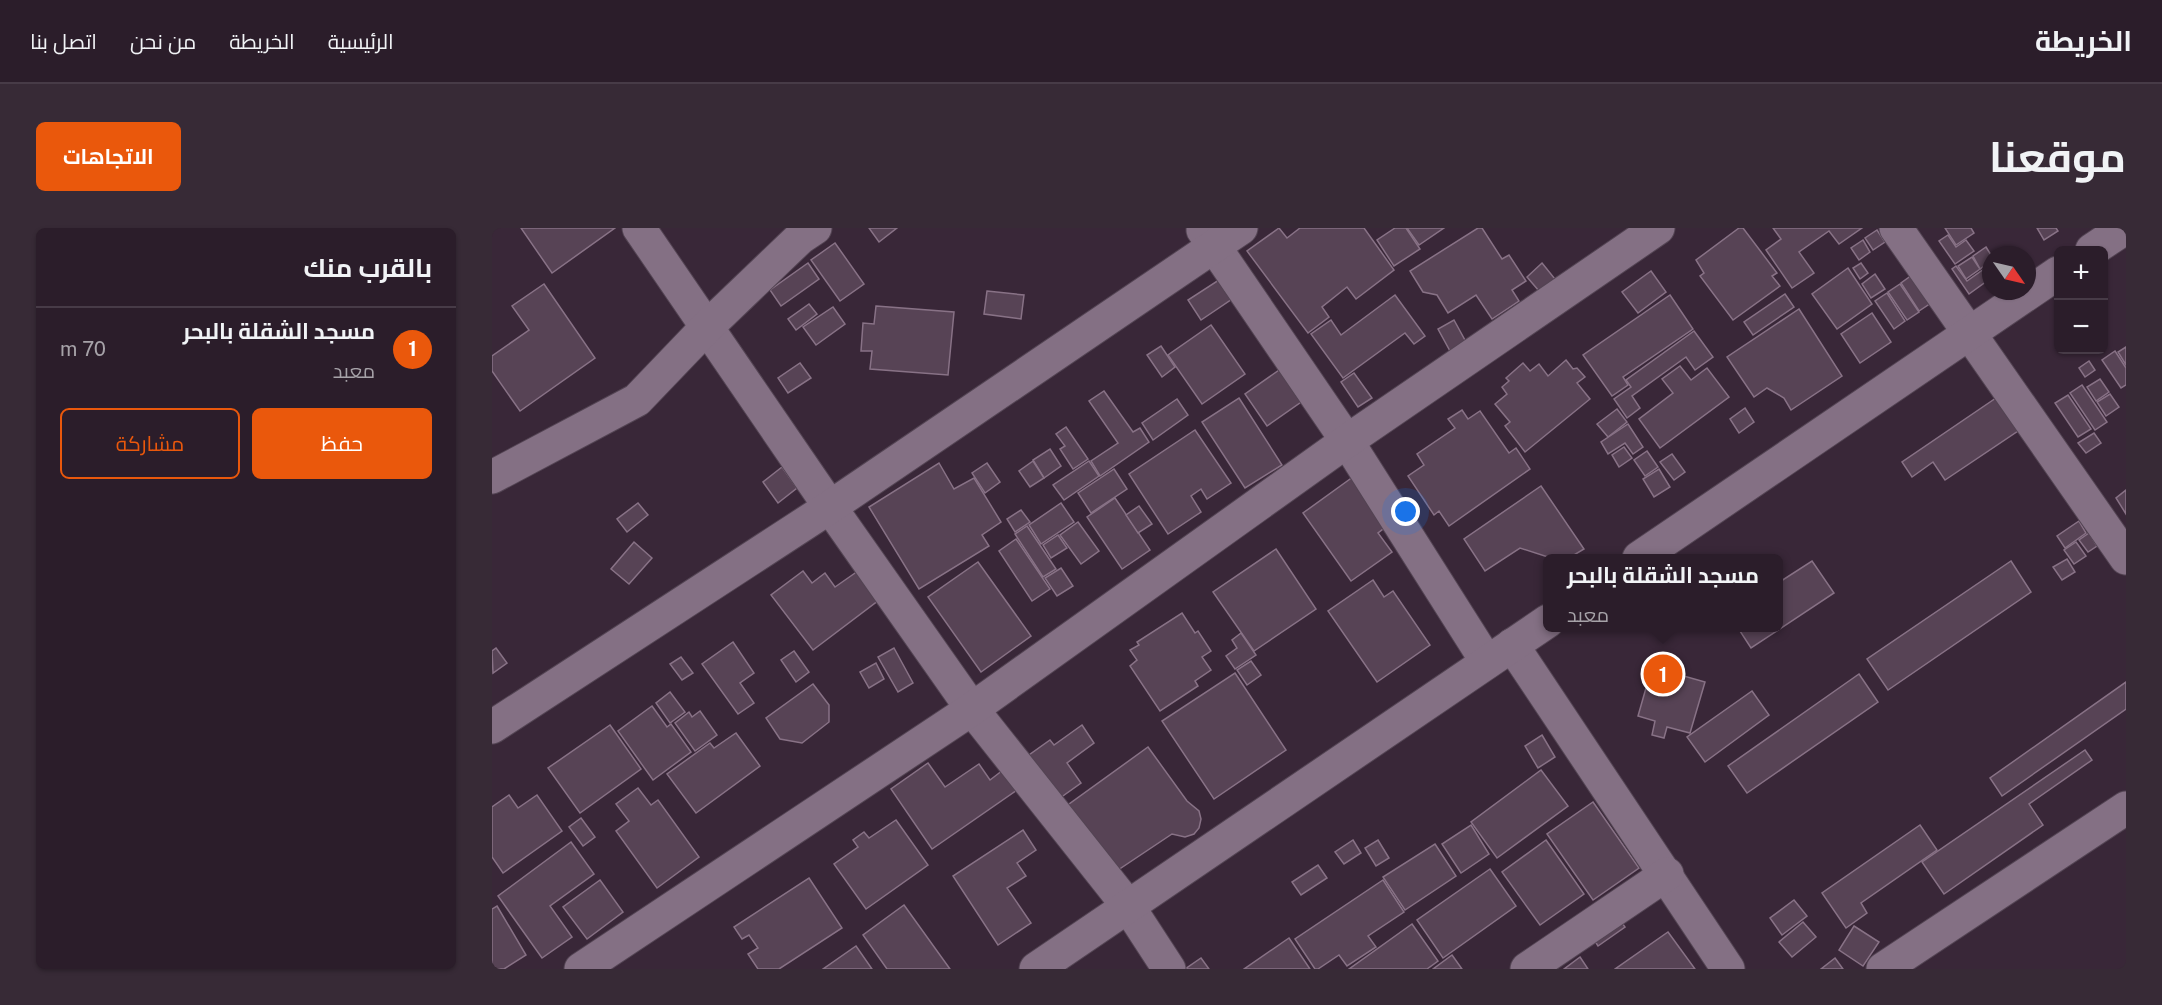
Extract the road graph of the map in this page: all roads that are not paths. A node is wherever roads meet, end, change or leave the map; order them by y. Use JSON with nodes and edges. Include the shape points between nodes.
{"nodes":[{"id":1,"x":639,"y":228,"type":"edge"},
{"id":2,"x":1241,"y":228,"type":"edge"},
{"id":3,"x":1658,"y":228,"type":"edge"},
{"id":4,"x":1896,"y":228,"type":"edge"},
{"id":5,"x":2125,"y":228,"type":"edge"},
{"id":6,"x":803,"y":231,"type":"edge"},
{"id":7,"x":1208,"y":238,"type":"edge"},
{"id":8,"x":2098,"y":246,"type":"edge"},
{"id":9,"x":2054,"y":276,"type":"edge"},
{"id":10,"x":706,"y":328,"type":"junction"},
{"id":11,"x":1970,"y":333,"type":"junction"},
{"id":12,"x":1347,"y":441,"type":"junction"},
{"id":13,"x":492,"y":477,"type":"edge"},
{"id":14,"x":830,"y":507,"type":"junction"},
{"id":15,"x":1646,"y":554,"type":"edge"},
{"id":16,"x":2126,"y":557,"type":"edge"},
{"id":17,"x":1543,"y":624,"type":"edge"},
{"id":18,"x":1500,"y":654,"type":"junction"},
{"id":19,"x":972,"y":709,"type":"junction"},
{"id":20,"x":492,"y":727,"type":"edge"},
{"id":21,"x":2126,"y":808,"type":"edge"},
{"id":22,"x":1667,"y":874,"type":"junction"},
{"id":23,"x":1128,"y":906,"type":"junction"},
{"id":24,"x":581,"y":969,"type":"edge"},
{"id":25,"x":1036,"y":969,"type":"edge"},
{"id":26,"x":1169,"y":969,"type":"edge"},
{"id":27,"x":1527,"y":969,"type":"edge"},
{"id":28,"x":1728,"y":969,"type":"edge"},
{"id":29,"x":1883,"y":969,"type":"edge"}],
"edges":[{"from":1,"to":10,"type":"street"},
{"from":2,"to":7,"type":"street"},
{"from":3,"to":12,"type":"street"},
{"from":4,"to":11,"type":"street"},
{"from":5,"to":8,"type":"street"},
{"from":6,"to":10,"type":"street"},
{"from":7,"to":12,"type":"street"},
{"from":7,"to":14,"type":"street"},
{"from":9,"to":11,"type":"street"},
{"from":10,"to":13,"type":"street","via":[[637,400]]},
{"from":10,"to":14,"type":"street"},
{"from":11,"to":15,"type":"street"},
{"from":11,"to":16,"type":"street"},
{"from":12,"to":18,"type":"street"},
{"from":12,"to":19,"type":"street"},
{"from":14,"to":19,"type":"street"},
{"from":14,"to":20,"type":"street"},
{"from":17,"to":18,"type":"street"},
{"from":18,"to":22,"type":"street"},
{"from":18,"to":23,"type":"street"},
{"from":19,"to":23,"type":"street"},
{"from":19,"to":24,"type":"street"},
{"from":21,"to":29,"type":"street"},
{"from":22,"to":27,"type":"street"},
{"from":22,"to":28,"type":"street"},
{"from":23,"to":25,"type":"street"},
{"from":23,"to":26,"type":"street"}]}
